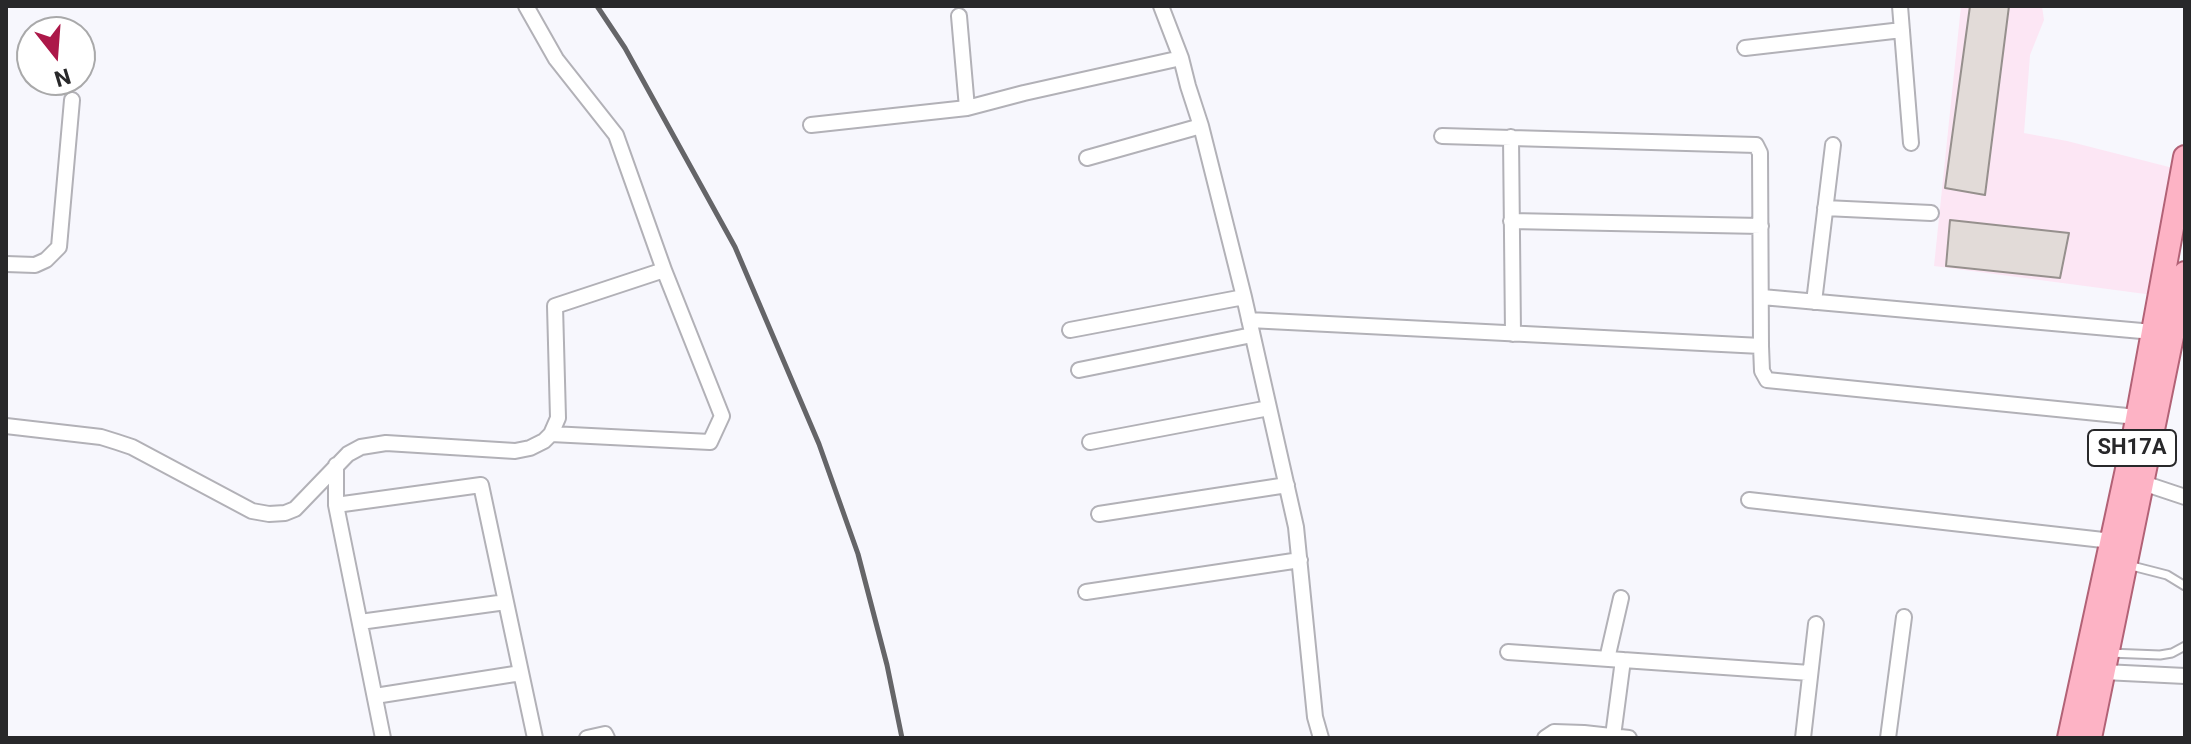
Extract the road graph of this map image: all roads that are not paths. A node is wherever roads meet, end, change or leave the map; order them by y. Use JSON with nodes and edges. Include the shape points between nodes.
{"nodes":[{"id":1,"x":526,"y":6,"type":"edge"},
{"id":2,"x":1161,"y":6,"type":"edge"},
{"id":3,"x":1900,"y":6,"type":"edge"},
{"id":4,"x":959,"y":16,"type":"dead end"},
{"id":5,"x":1902,"y":30,"type":"junction"},
{"id":6,"x":1745,"y":48,"type":"dead end"},
{"id":7,"x":1181,"y":58,"type":"junction"},
{"id":8,"x":72,"y":100,"type":"dead end"},
{"id":9,"x":967,"y":108,"type":"junction"},
{"id":10,"x":811,"y":125,"type":"dead end"},
{"id":11,"x":1201,"y":126,"type":"junction"},
{"id":12,"x":1442,"y":136,"type":"dead end"},
{"id":13,"x":1511,"y":137,"type":"junction"},
{"id":14,"x":1911,"y":143,"type":"dead end"},
{"id":15,"x":1833,"y":145,"type":"dead end"},
{"id":16,"x":2185,"y":157,"type":"edge"},
{"id":17,"x":1087,"y":158,"type":"dead end"},
{"id":18,"x":1825,"y":208,"type":"junction"},
{"id":19,"x":1931,"y":213,"type":"dead end"},
{"id":20,"x":1511,"y":221,"type":"junction"},
{"id":21,"x":1761,"y":226,"type":"junction"},
{"id":22,"x":6,"y":264,"type":"edge"},
{"id":23,"x":664,"y":270,"type":"junction"},
{"id":24,"x":2178,"y":283,"type":"edge"},
{"id":25,"x":1244,"y":297,"type":"junction"},
{"id":26,"x":1762,"y":297,"type":"junction"},
{"id":27,"x":1814,"y":302,"type":"junction"},
{"id":28,"x":1251,"y":328,"type":"junction"},
{"id":29,"x":1070,"y":330,"type":"dead end"},
{"id":30,"x":2153,"y":332,"type":"junction"},
{"id":31,"x":1513,"y":334,"type":"junction"},
{"id":32,"x":1761,"y":346,"type":"junction"},
{"id":33,"x":1079,"y":370,"type":"dead end"},
{"id":34,"x":1269,"y":408,"type":"junction"},
{"id":35,"x":2137,"y":417,"type":"junction"},
{"id":36,"x":6,"y":426,"type":"edge"},
{"id":37,"x":551,"y":434,"type":"junction"},
{"id":38,"x":1090,"y":442,"type":"dead end"},
{"id":39,"x":336,"y":465,"type":"junction"},
{"id":40,"x":2143,"y":483,"type":"junction"},
{"id":41,"x":1287,"y":485,"type":"junction"},
{"id":42,"x":2185,"y":497,"type":"edge"},
{"id":43,"x":1749,"y":500,"type":"dead end"},
{"id":44,"x":336,"y":505,"type":"junction"},
{"id":45,"x":1099,"y":514,"type":"dead end"},
{"id":46,"x":2112,"y":541,"type":"junction"},
{"id":47,"x":1300,"y":560,"type":"junction"},
{"id":48,"x":2126,"y":565,"type":"junction"},
{"id":49,"x":2185,"y":586,"type":"edge"},
{"id":50,"x":1086,"y":592,"type":"dead end"},
{"id":51,"x":1621,"y":598,"type":"dead end"},
{"id":52,"x":506,"y":602,"type":"junction"},
{"id":53,"x":1904,"y":617,"type":"dead end"},
{"id":54,"x":360,"y":622,"type":"junction"},
{"id":55,"x":1816,"y":624,"type":"dead end"},
{"id":56,"x":2185,"y":646,"type":"edge"},
{"id":57,"x":1508,"y":652,"type":"dead end"},
{"id":58,"x":2100,"y":658,"type":"junction"},
{"id":59,"x":1607,"y":659,"type":"junction"},
{"id":60,"x":1623,"y":660,"type":"junction"},
{"id":61,"x":521,"y":673,"type":"junction"},
{"id":62,"x":1810,"y":673,"type":"junction"},
{"id":63,"x":2185,"y":676,"type":"edge"},
{"id":64,"x":375,"y":696,"type":"junction"},
{"id":65,"x":1613,"y":736,"type":"edge"},
{"id":66,"x":383,"y":738,"type":"edge"},
{"id":67,"x":535,"y":738,"type":"edge"},
{"id":68,"x":587,"y":738,"type":"edge"},
{"id":69,"x":607,"y":738,"type":"edge"},
{"id":70,"x":1321,"y":738,"type":"edge"},
{"id":71,"x":1545,"y":738,"type":"edge"},
{"id":72,"x":1629,"y":738,"type":"edge"},
{"id":73,"x":1803,"y":738,"type":"edge"},
{"id":74,"x":1888,"y":738,"type":"edge"},
{"id":75,"x":2069,"y":738,"type":"edge"},
{"id":76,"x":2090,"y":738,"type":"edge"}],
"edges":[{"from":1,"to":23,"type":"street","via":[[556,59],[616,135]]},
{"from":2,"to":7,"type":"street"},
{"from":3,"to":5,"type":"street"},
{"from":4,"to":9,"type":"street"},
{"from":5,"to":6,"type":"street"},
{"from":5,"to":14,"type":"street"},
{"from":7,"to":9,"type":"street"},
{"from":7,"to":11,"type":"street"},
{"from":8,"to":22,"type":"street","via":[[59,247],[35,265]]},
{"from":9,"to":10,"type":"street"},
{"from":11,"to":17,"type":"street"},
{"from":11,"to":25,"type":"street"},
{"from":12,"to":13,"type":"street"},
{"from":13,"to":20,"type":"street"},
{"from":13,"to":21,"type":"street","via":[[1753,144],[1760,153]]},
{"from":15,"to":18,"type":"street"},
{"from":16,"to":24,"type":"main road","number":"SH17A"},
{"from":18,"to":19,"type":"street"},
{"from":18,"to":27,"type":"street"},
{"from":20,"to":21,"type":"street"},
{"from":20,"to":31,"type":"street"},
{"from":21,"to":26,"type":"street"},
{"from":23,"to":37,"type":"street","via":[[555,306],[558,418]]},
{"from":23,"to":37,"type":"street","via":[[722,416],[710,442]]},
{"from":24,"to":30,"type":"main road","number":"SH17A"},
{"from":24,"to":40,"type":"main road","number":"SH17A"},
{"from":25,"to":28,"type":"street"},
{"from":25,"to":29,"type":"street"},
{"from":26,"to":27,"type":"street"},
{"from":26,"to":32,"type":"street"},
{"from":27,"to":30,"type":"street"},
{"from":28,"to":31,"type":"street"},
{"from":28,"to":33,"type":"street"},
{"from":28,"to":34,"type":"street"},
{"from":30,"to":35,"type":"main road","number":"SH17A"},
{"from":31,"to":32,"type":"street"},
{"from":32,"to":35,"type":"street","via":[[1764,376],[1773,382]]},
{"from":34,"to":38,"type":"street"},
{"from":34,"to":41,"type":"street"},
{"from":35,"to":46,"type":"main road","number":"SH17A"},
{"from":36,"to":39,"type":"street","via":[[101,437],[132,447],[252,511],[269,514],[295,509]]},
{"from":37,"to":39,"type":"street","via":[[515,451],[372,444]]},
{"from":39,"to":44,"type":"street"},
{"from":40,"to":42,"type":"street"},
{"from":40,"to":48,"type":"main road","number":"SH17A"},
{"from":41,"to":45,"type":"street"},
{"from":41,"to":47,"type":"street"},
{"from":43,"to":46,"type":"street"},
{"from":44,"to":52,"type":"street","via":[[481,485]]},
{"from":44,"to":54,"type":"street"},
{"from":46,"to":58,"type":"main road","number":"SH17A"},
{"from":47,"to":50,"type":"street"},
{"from":47,"to":70,"type":"street"},
{"from":48,"to":49,"type":"lane","via":[[2167,575]]},
{"from":48,"to":58,"type":"main road","number":"SH17A"},
{"from":51,"to":59,"type":"street"},
{"from":52,"to":54,"type":"street"},
{"from":52,"to":61,"type":"street"},
{"from":53,"to":74,"type":"street"},
{"from":54,"to":64,"type":"street"},
{"from":55,"to":62,"type":"street"},
{"from":56,"to":58,"type":"lane","via":[[2160,655]]},
{"from":57,"to":59,"type":"street"},
{"from":58,"to":63,"type":"street"},
{"from":58,"to":75,"type":"main road","number":"SH17A"},
{"from":58,"to":76,"type":"main road","number":"SH17A"},
{"from":59,"to":60,"type":"street"},
{"from":60,"to":62,"type":"street"},
{"from":60,"to":65,"type":"street"},
{"from":61,"to":64,"type":"street"},
{"from":61,"to":67,"type":"street"},
{"from":62,"to":73,"type":"street"},
{"from":64,"to":66,"type":"street"},
{"from":65,"to":71,"type":"street","via":[[1554,732]]},
{"from":65,"to":72,"type":"street"},
{"from":68,"to":69,"type":"street"}]}
